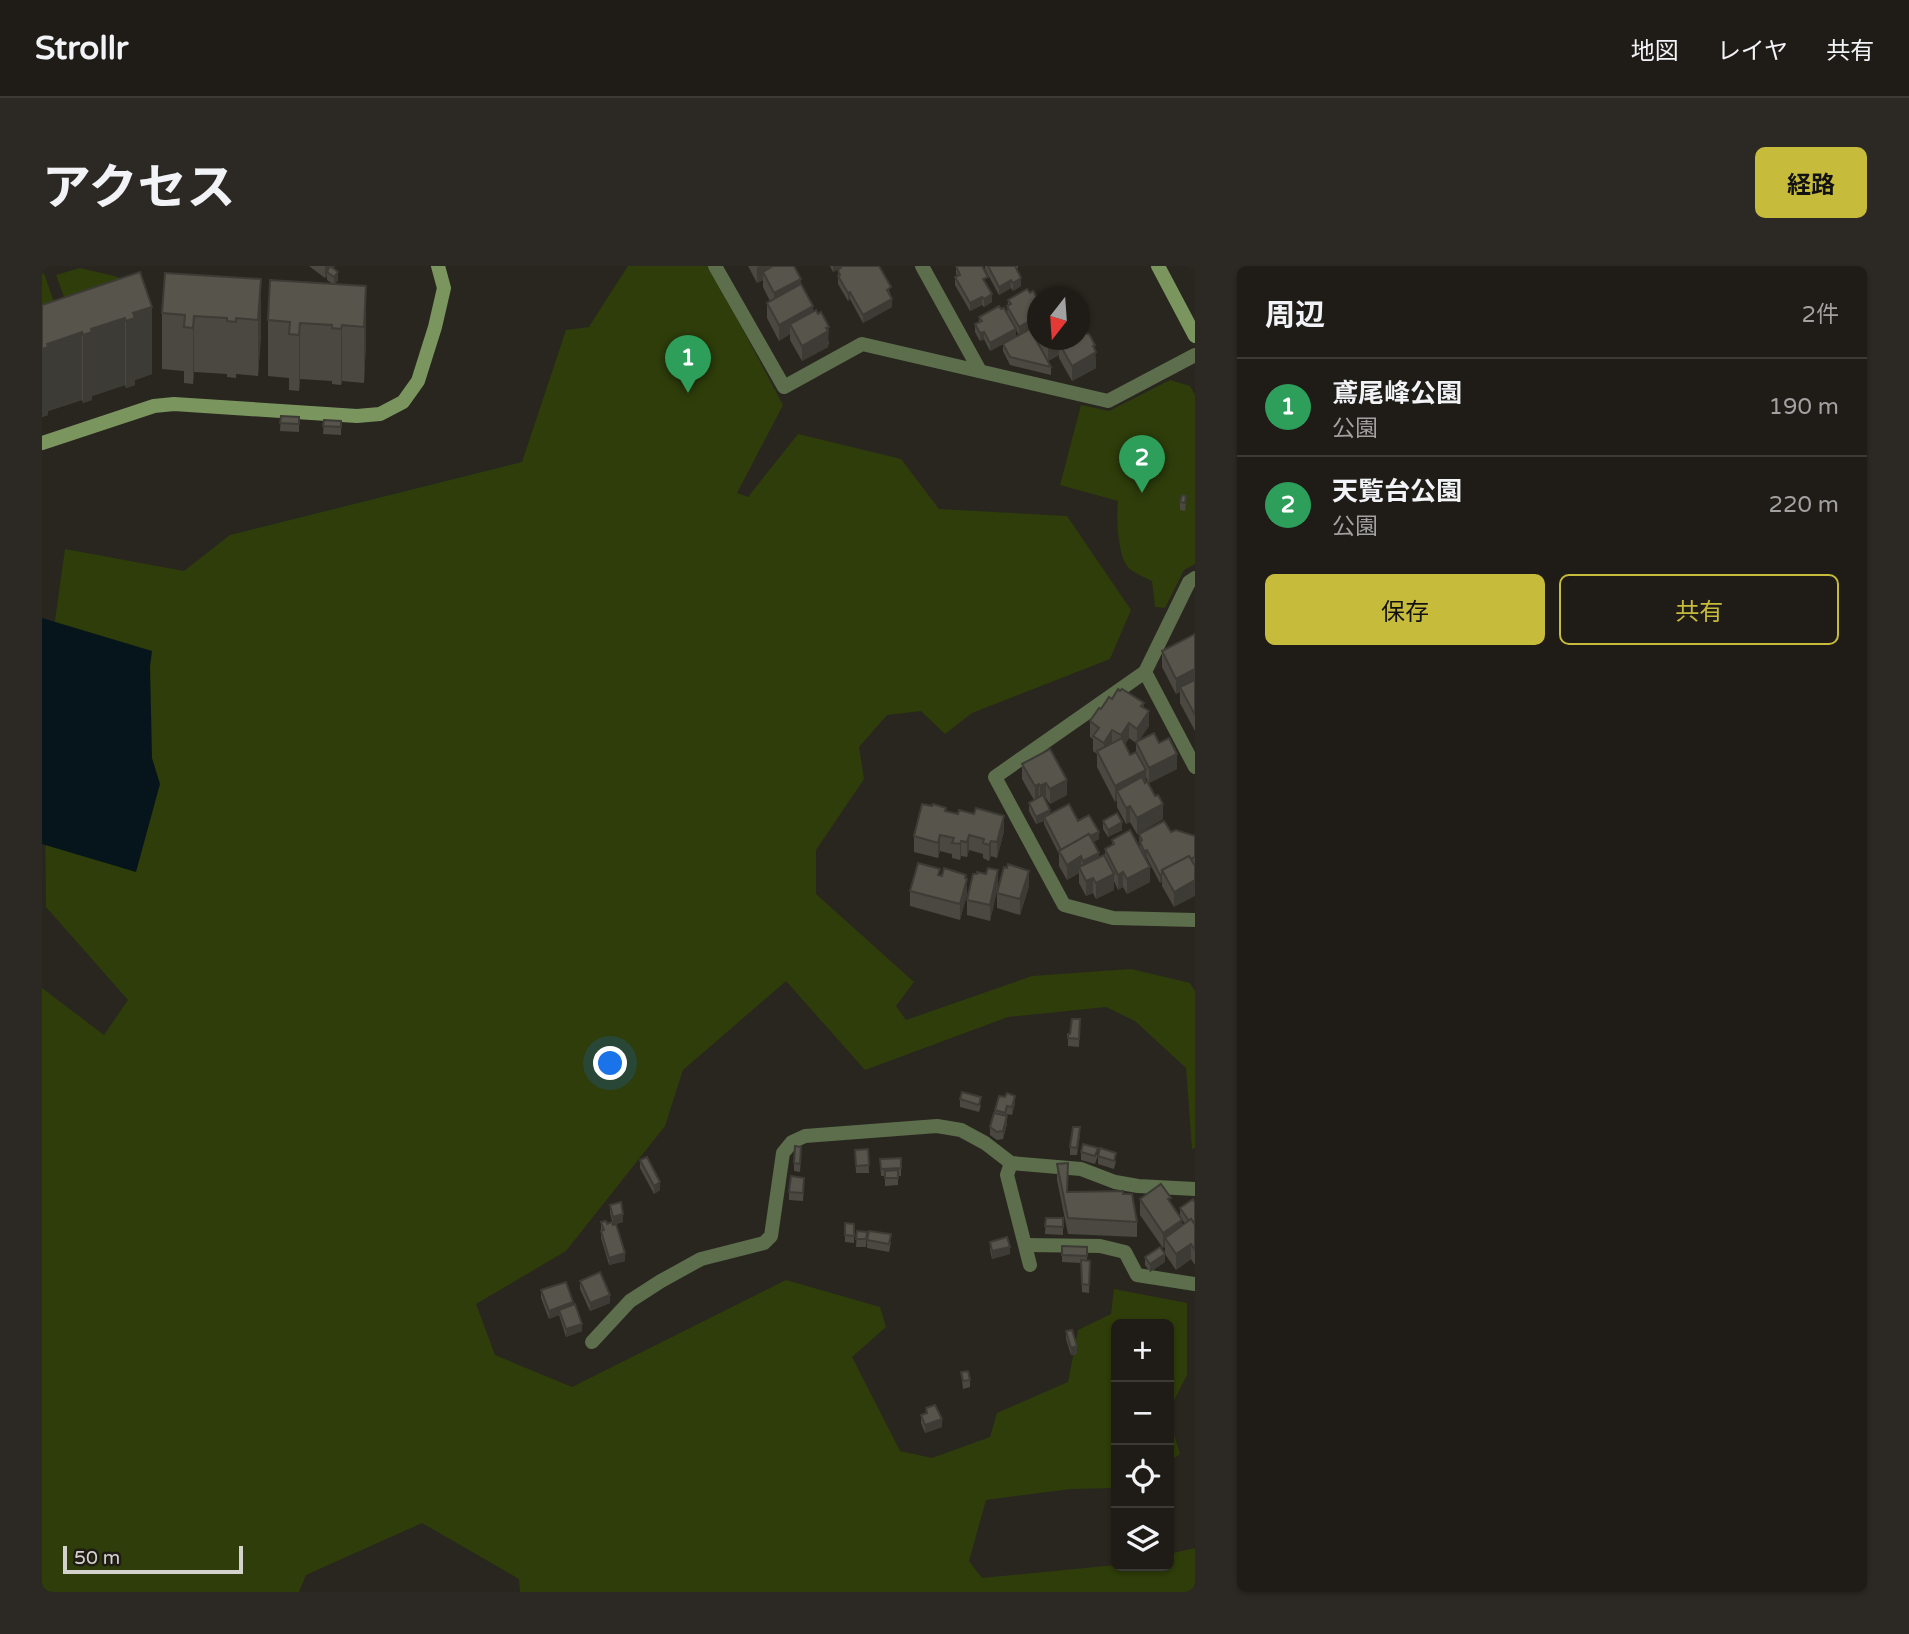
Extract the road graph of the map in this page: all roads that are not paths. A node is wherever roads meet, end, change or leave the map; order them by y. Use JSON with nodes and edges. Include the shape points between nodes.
{"nodes":[{"id":1,"x":438,"y":266,"type":"edge"},
{"id":2,"x":715,"y":266,"type":"edge"},
{"id":3,"x":922,"y":266,"type":"edge"},
{"id":4,"x":1158,"y":266,"type":"edge"},
{"id":5,"x":1195,"y":337,"type":"edge"},
{"id":6,"x":1195,"y":355,"type":"edge"},
{"id":7,"x":980,"y":371,"type":"junction"},
{"id":8,"x":42,"y":443,"type":"edge"},
{"id":9,"x":1195,"y":578,"type":"edge"},
{"id":10,"x":1145,"y":672,"type":"junction"},
{"id":11,"x":1195,"y":767,"type":"edge"},
{"id":12,"x":1195,"y":920,"type":"edge"},
{"id":13,"x":1011,"y":1163,"type":"junction"},
{"id":14,"x":1195,"y":1189,"type":"edge"},
{"id":15,"x":1026,"y":1245,"type":"junction"},
{"id":16,"x":1030,"y":1265,"type":"dead end"},
{"id":17,"x":1195,"y":1284,"type":"edge"},
{"id":18,"x":592,"y":1342,"type":"dead end"}],
"edges":[{"from":1,"to":8,"type":"street","via":[[444,288],[418,381],[403,402],[380,414],[154,405]]},
{"from":2,"to":7,"type":"street","via":[[784,387],[862,344]]},
{"from":3,"to":7,"type":"street"},
{"from":4,"to":5,"type":"street"},
{"from":6,"to":7,"type":"street","via":[[1108,401]]},
{"from":9,"to":10,"type":"street"},
{"from":10,"to":11,"type":"street"},
{"from":10,"to":12,"type":"street","via":[[995,777],[1064,905],[1113,918]]},
{"from":13,"to":14,"type":"street","via":[[1081,1169],[1138,1186]]},
{"from":13,"to":15,"type":"street","via":[[1007,1175]]},
{"from":13,"to":18,"type":"street","via":[[961,1130],[937,1126],[804,1136],[783,1153],[771,1236],[764,1243],[701,1259],[661,1281],[630,1301]]},
{"from":15,"to":16,"type":"street"},
{"from":15,"to":17,"type":"street","via":[[1100,1246],[1125,1252],[1137,1275]]}]}
